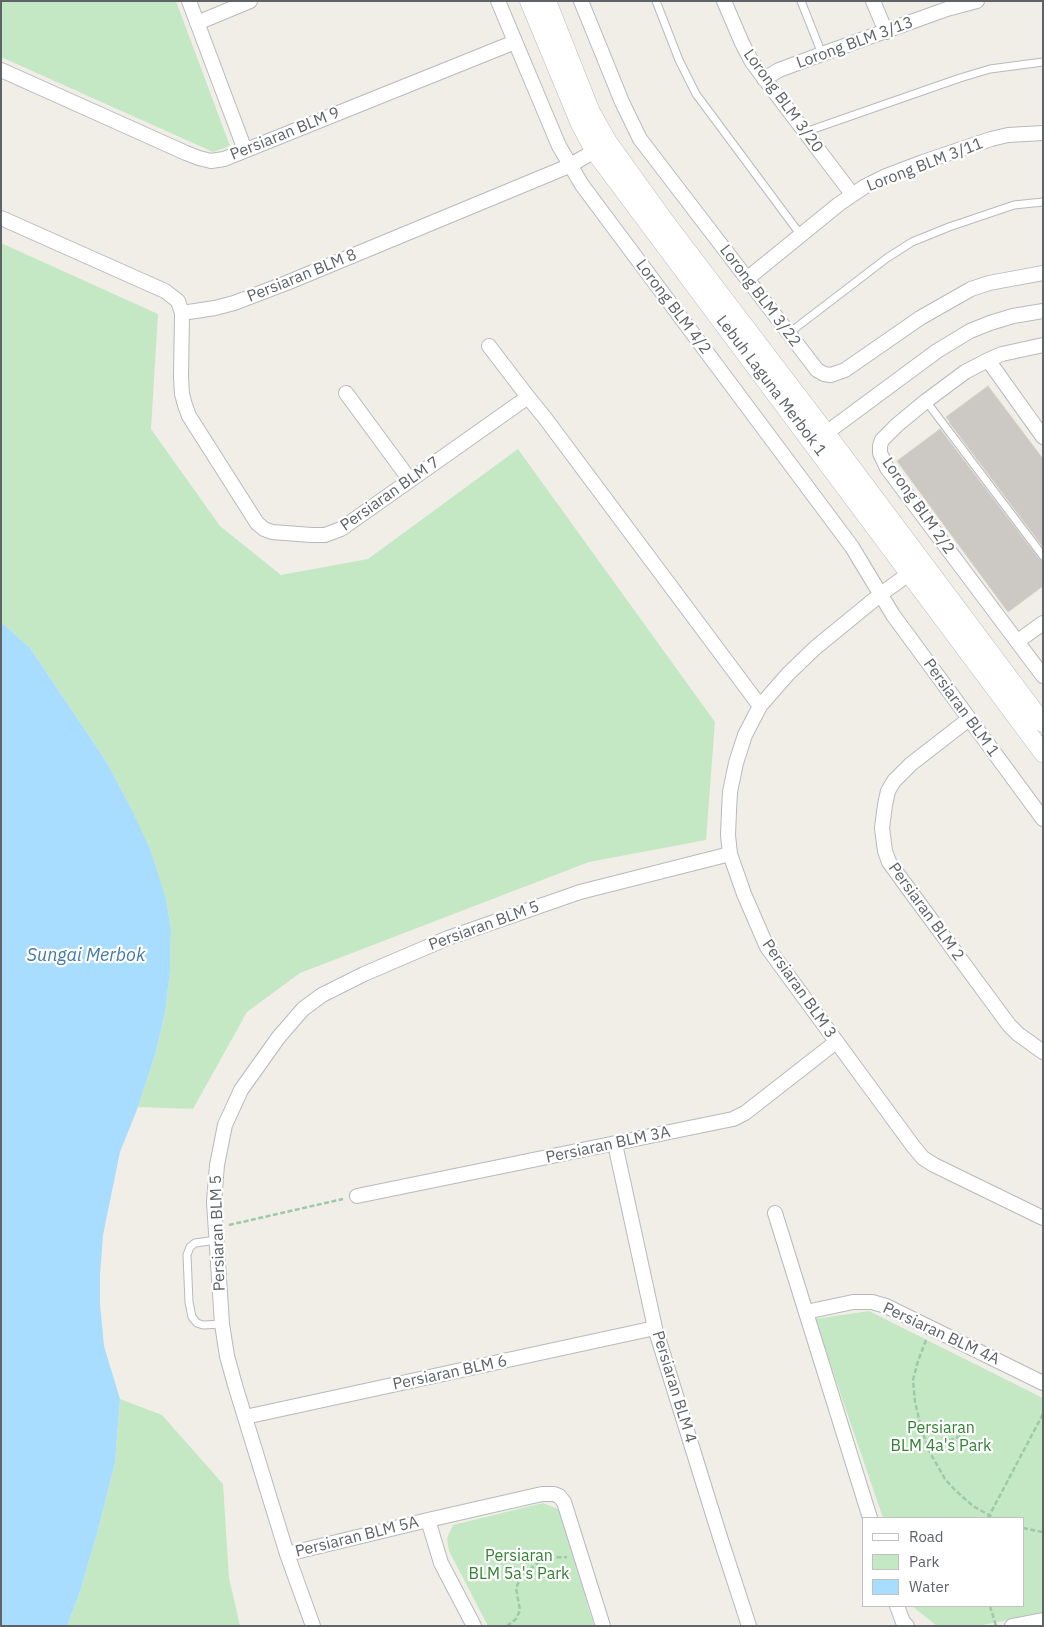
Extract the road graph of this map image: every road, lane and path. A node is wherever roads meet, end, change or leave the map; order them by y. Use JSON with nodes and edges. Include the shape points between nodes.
{"nodes":[{"id":1,"x":189,"y":1,"type":"edge"},
{"id":2,"x":250,"y":1,"type":"edge"},
{"id":3,"x":498,"y":1,"type":"edge"},
{"id":4,"x":529,"y":1,"type":"edge"},
{"id":5,"x":547,"y":1,"type":"edge"},
{"id":6,"x":581,"y":1,"type":"edge"},
{"id":7,"x":656,"y":1,"type":"edge"},
{"id":8,"x":724,"y":1,"type":"edge"},
{"id":9,"x":801,"y":1,"type":"edge"},
{"id":10,"x":873,"y":1,"type":"edge"},
{"id":11,"x":977,"y":1,"type":"edge"},
{"id":12,"x":196,"y":23,"type":"junction"},
{"id":13,"x":886,"y":32,"type":"junction"},
{"id":14,"x":515,"y":42,"type":"junction"},
{"id":15,"x":822,"y":54,"type":"junction"},
{"id":16,"x":1043,"y":62,"type":"edge"},
{"id":17,"x":1,"y":70,"type":"edge"},
{"id":18,"x":764,"y":79,"type":"junction"},
{"id":19,"x":806,"y":132,"type":"junction"},
{"id":20,"x":1043,"y":133,"type":"edge"},
{"id":21,"x":602,"y":147,"type":"junction"},
{"id":22,"x":245,"y":150,"type":"junction"},
{"id":23,"x":569,"y":166,"type":"junction"},
{"id":24,"x":852,"y":194,"type":"junction"},
{"id":25,"x":1043,"y":202,"type":"edge"},
{"id":26,"x":1,"y":218,"type":"edge"},
{"id":27,"x":800,"y":234,"type":"junction"},
{"id":28,"x":1043,"y":273,"type":"edge"},
{"id":29,"x":748,"y":278,"type":"junction"},
{"id":30,"x":1043,"y":311,"type":"edge"},
{"id":31,"x":182,"y":313,"type":"junction"},
{"id":32,"x":789,"y":333,"type":"junction"},
{"id":33,"x":1043,"y":345,"type":"edge"},
{"id":34,"x":489,"y":346,"type":"dead end"},
{"id":35,"x":988,"y":360,"type":"junction"},
{"id":36,"x":346,"y":392,"type":"dead end"},
{"id":37,"x":528,"y":397,"type":"junction"},
{"id":38,"x":926,"y":401,"type":"junction"},
{"id":39,"x":1043,"y":437,"type":"edge"},
{"id":40,"x":819,"y":438,"type":"junction"},
{"id":41,"x":410,"y":480,"type":"junction"},
{"id":42,"x":1043,"y":556,"type":"edge"},
{"id":43,"x":924,"y":564,"type":"junction"},
{"id":44,"x":909,"y":574,"type":"junction"},
{"id":45,"x":881,"y":594,"type":"junction"},
{"id":46,"x":1043,"y":623,"type":"edge"},
{"id":47,"x":1018,"y":641,"type":"junction"},
{"id":48,"x":1043,"y":676,"type":"edge"},
{"id":49,"x":760,"y":706,"type":"junction"},
{"id":50,"x":969,"y":719,"type":"junction"},
{"id":51,"x":1043,"y":723,"type":"edge"},
{"id":52,"x":1043,"y":753,"type":"edge"},
{"id":53,"x":1043,"y":819,"type":"edge"},
{"id":54,"x":730,"y":854,"type":"junction"},
{"id":55,"x":836,"y":1042,"type":"junction"},
{"id":56,"x":1043,"y":1052,"type":"edge"},
{"id":57,"x":614,"y":1144,"type":"junction"},
{"id":58,"x":357,"y":1196,"type":"joint"},
{"id":59,"x":775,"y":1213,"type":"dead end"},
{"id":60,"x":1043,"y":1218,"type":"edge"},
{"id":61,"x":216,"y":1234,"type":"junction"},
{"id":62,"x":806,"y":1312,"type":"junction"},
{"id":63,"x":222,"y":1324,"type":"junction"},
{"id":64,"x":655,"y":1328,"type":"junction"},
{"id":65,"x":931,"y":1328,"type":"junction"},
{"id":66,"x":1043,"y":1383,"type":"edge"},
{"id":67,"x":1043,"y":1414,"type":"edge"},
{"id":68,"x":245,"y":1417,"type":"junction"},
{"id":69,"x":968,"y":1433,"type":"dead end"},
{"id":70,"x":928,"y":1449,"type":"junction"},
{"id":71,"x":870,"y":1517,"type":"edge"},
{"id":72,"x":989,"y":1517,"type":"edge"},
{"id":73,"x":428,"y":1520,"type":"junction"},
{"id":74,"x":1024,"y":1528,"type":"edge"},
{"id":75,"x":1043,"y":1532,"type":"edge"},
{"id":76,"x":287,"y":1554,"type":"junction"},
{"id":77,"x":581,"y":1556,"type":"junction"},
{"id":78,"x":897,"y":1607,"type":"edge"},
{"id":79,"x":990,"y":1607,"type":"edge"},
{"id":80,"x":1043,"y":1620,"type":"edge"},
{"id":81,"x":313,"y":1626,"type":"edge"},
{"id":82,"x":474,"y":1626,"type":"edge"},
{"id":83,"x":508,"y":1626,"type":"edge"},
{"id":84,"x":603,"y":1626,"type":"edge"},
{"id":85,"x":750,"y":1626,"type":"edge"},
{"id":86,"x":907,"y":1626,"type":"edge"},
{"id":87,"x":996,"y":1626,"type":"edge"},
{"id":88,"x":1012,"y":1626,"type":"edge"}],
"edges":[{"from":1,"to":12,"type":"street"},
{"from":2,"to":12,"type":"street"},
{"from":3,"to":14,"type":"street","name":"Lorong BLM 4/2"},
{"from":4,"to":21,"type":"street","name":"Lebuh Laguna Merbok 1","via":[[580,124]]},
{"from":5,"to":21,"type":"street","name":"Lebuh Laguna Merbok 1"},
{"from":6,"to":29,"type":"street","name":"Lorong BLM 3/22","via":[[640,138]]},
{"from":7,"to":27,"type":"lane","via":[[693,89]]},
{"from":8,"to":18,"type":"street","name":"Lorong BLM 3/20","via":[[742,43]]},
{"from":9,"to":15,"type":"lane"},
{"from":10,"to":13,"type":"street"},
{"from":11,"to":13,"type":"street","name":"Lorong BLM 3/13"},
{"from":12,"to":22,"type":"street"},
{"from":13,"to":15,"type":"street","name":"Lorong BLM 3/13"},
{"from":14,"to":22,"type":"street","name":"Persiaran BLM 9"},
{"from":14,"to":23,"type":"street","name":"Lorong BLM 4/2"},
{"from":15,"to":18,"type":"street","name":"Lorong BLM 3/13"},
{"from":16,"to":19,"type":"lane","via":[[967,76]]},
{"from":17,"to":22,"type":"street","name":"Persiaran BLM 9","via":[[199,158],[224,159]]},
{"from":18,"to":19,"type":"street","name":"Lorong BLM 3/20"},
{"from":19,"to":24,"type":"street","name":"Lorong BLM 3/20"},
{"from":20,"to":24,"type":"street","name":"Lorong BLM 3/11","via":[[991,139],[886,176]]},
{"from":21,"to":23,"type":"street","name":"Persiaran BLM 8"},
{"from":21,"to":40,"type":"street","name":"Lebuh Laguna Merbok 1","via":[[667,224]]},
{"from":23,"to":31,"type":"street","name":"Persiaran BLM 8","via":[[280,286],[234,303]]},
{"from":23,"to":45,"type":"street","name":"Lorong BLM 4/2","via":[[852,547]]},
{"from":24,"to":27,"type":"street","name":"Lorong BLM 3/11"},
{"from":25,"to":32,"type":"lane","via":[[1014,205],[912,242]]},
{"from":26,"to":31,"type":"street","via":[[166,292],[178,300]]},
{"from":27,"to":29,"type":"street","name":"Lorong BLM 3/11"},
{"from":28,"to":32,"type":"street","name":"Lorong BLM 3/22","via":[[989,283],[957,296],[836,374],[817,370]]},
{"from":29,"to":32,"type":"street","name":"Lorong BLM 3/22"},
{"from":30,"to":40,"type":"street","via":[[990,322],[970,331],[937,351]]},
{"from":31,"to":41,"type":"street","name":"Persiaran BLM 7","via":[[181,376],[185,405],[257,523],[264,529],[312,535],[334,532]]},
{"from":33,"to":35,"type":"street","name":"Lorong BLM 2/2"},
{"from":34,"to":37,"type":"street"},
{"from":35,"to":38,"type":"street","name":"Lorong BLM 2/2","via":[[965,372]]},
{"from":35,"to":39,"type":"street"},
{"from":36,"to":41,"type":"street"},
{"from":37,"to":41,"type":"street","name":"Persiaran BLM 7"},
{"from":37,"to":49,"type":"street"},
{"from":38,"to":42,"type":"lane"},
{"from":38,"to":47,"type":"street","name":"Lorong BLM 2/2","via":[[882,440],[882,460]]},
{"from":40,"to":43,"type":"street","name":"Lebuh Laguna Merbok 1"},
{"from":40,"to":44,"type":"street","name":"Lebuh Laguna Merbok 1"},
{"from":43,"to":44,"type":"street","name":"Persiaran BLM 3"},
{"from":43,"to":51,"type":"street","name":"Lebuh Laguna Merbok 1"},
{"from":44,"to":45,"type":"street","name":"Persiaran BLM 3"},
{"from":44,"to":52,"type":"street","name":"Lebuh Laguna Merbok 1"},
{"from":45,"to":49,"type":"street","name":"Persiaran BLM 3","via":[[808,654]]},
{"from":45,"to":50,"type":"street","name":"Persiaran BLM 1"},
{"from":46,"to":47,"type":"street"},
{"from":47,"to":48,"type":"street","name":"Lorong BLM 2/2"},
{"from":49,"to":54,"type":"street","name":"Persiaran BLM 3","via":[[745,735],[730,792]]},
{"from":50,"to":53,"type":"street","name":"Persiaran BLM 1"},
{"from":50,"to":56,"type":"street","name":"Persiaran BLM 2","via":[[894,781],[888,791],[882,828],[885,852],[1009,1025]]},
{"from":54,"to":55,"type":"street","name":"Persiaran BLM 3","via":[[767,947]]},
{"from":54,"to":61,"type":"street","name":"Persiaran BLM 5","via":[[580,892],[509,916],[415,952],[322,995],[303,1009],[248,1079],[226,1125],[217,1165]]},
{"from":55,"to":57,"type":"street","name":"Persiaran BLM 3A","via":[[733,1119]]},
{"from":55,"to":60,"type":"street","name":"Persiaran BLM 3","via":[[923,1158]]},
{"from":57,"to":58,"type":"street","name":"Persiaran BLM 3A"},
{"from":57,"to":64,"type":"street","name":"Persiaran BLM 4"},
{"from":58,"to":61,"type":"path"},
{"from":59,"to":62,"type":"street"},
{"from":61,"to":63,"type":"street","name":"Persiaran BLM 5"},
{"from":61,"to":63,"type":"lane","via":[[190,1247],[187,1255],[189,1302],[192,1318],[197,1323]]},
{"from":62,"to":65,"type":"street","name":"Persiaran BLM 4A","via":[[854,1302],[872,1302]]},
{"from":62,"to":71,"type":"street"},
{"from":63,"to":68,"type":"street","name":"Persiaran BLM 5","via":[[227,1356]]},
{"from":64,"to":68,"type":"street","name":"Persiaran BLM 6"},
{"from":64,"to":85,"type":"street","name":"Persiaran BLM 4"},
{"from":65,"to":66,"type":"street","name":"Persiaran BLM 4A"},
{"from":65,"to":70,"type":"path","via":[[913,1380],[915,1402]]},
{"from":67,"to":72,"type":"path"},
{"from":68,"to":76,"type":"street","name":"Persiaran BLM 5"},
{"from":69,"to":70,"type":"path"},
{"from":70,"to":72,"type":"path","via":[[955,1490]]},
{"from":73,"to":76,"type":"street","name":"Persiaran BLM 5A"},
{"from":73,"to":77,"type":"street","name":"Persiaran BLM 5A","via":[[554,1494],[564,1502]]},
{"from":73,"to":82,"type":"street","name":"Persiaran BLM 5A","via":[[440,1563]]},
{"from":74,"to":75,"type":"path"},
{"from":76,"to":81,"type":"street","name":"Persiaran BLM 5"},
{"from":77,"to":83,"type":"path","via":[[550,1558],[538,1562],[522,1575],[516,1588],[520,1610]]},
{"from":77,"to":84,"type":"street","name":"Persiaran BLM 5A"},
{"from":78,"to":86,"type":"street"},
{"from":79,"to":87,"type":"path"},
{"from":80,"to":88,"type":"street"}]}
